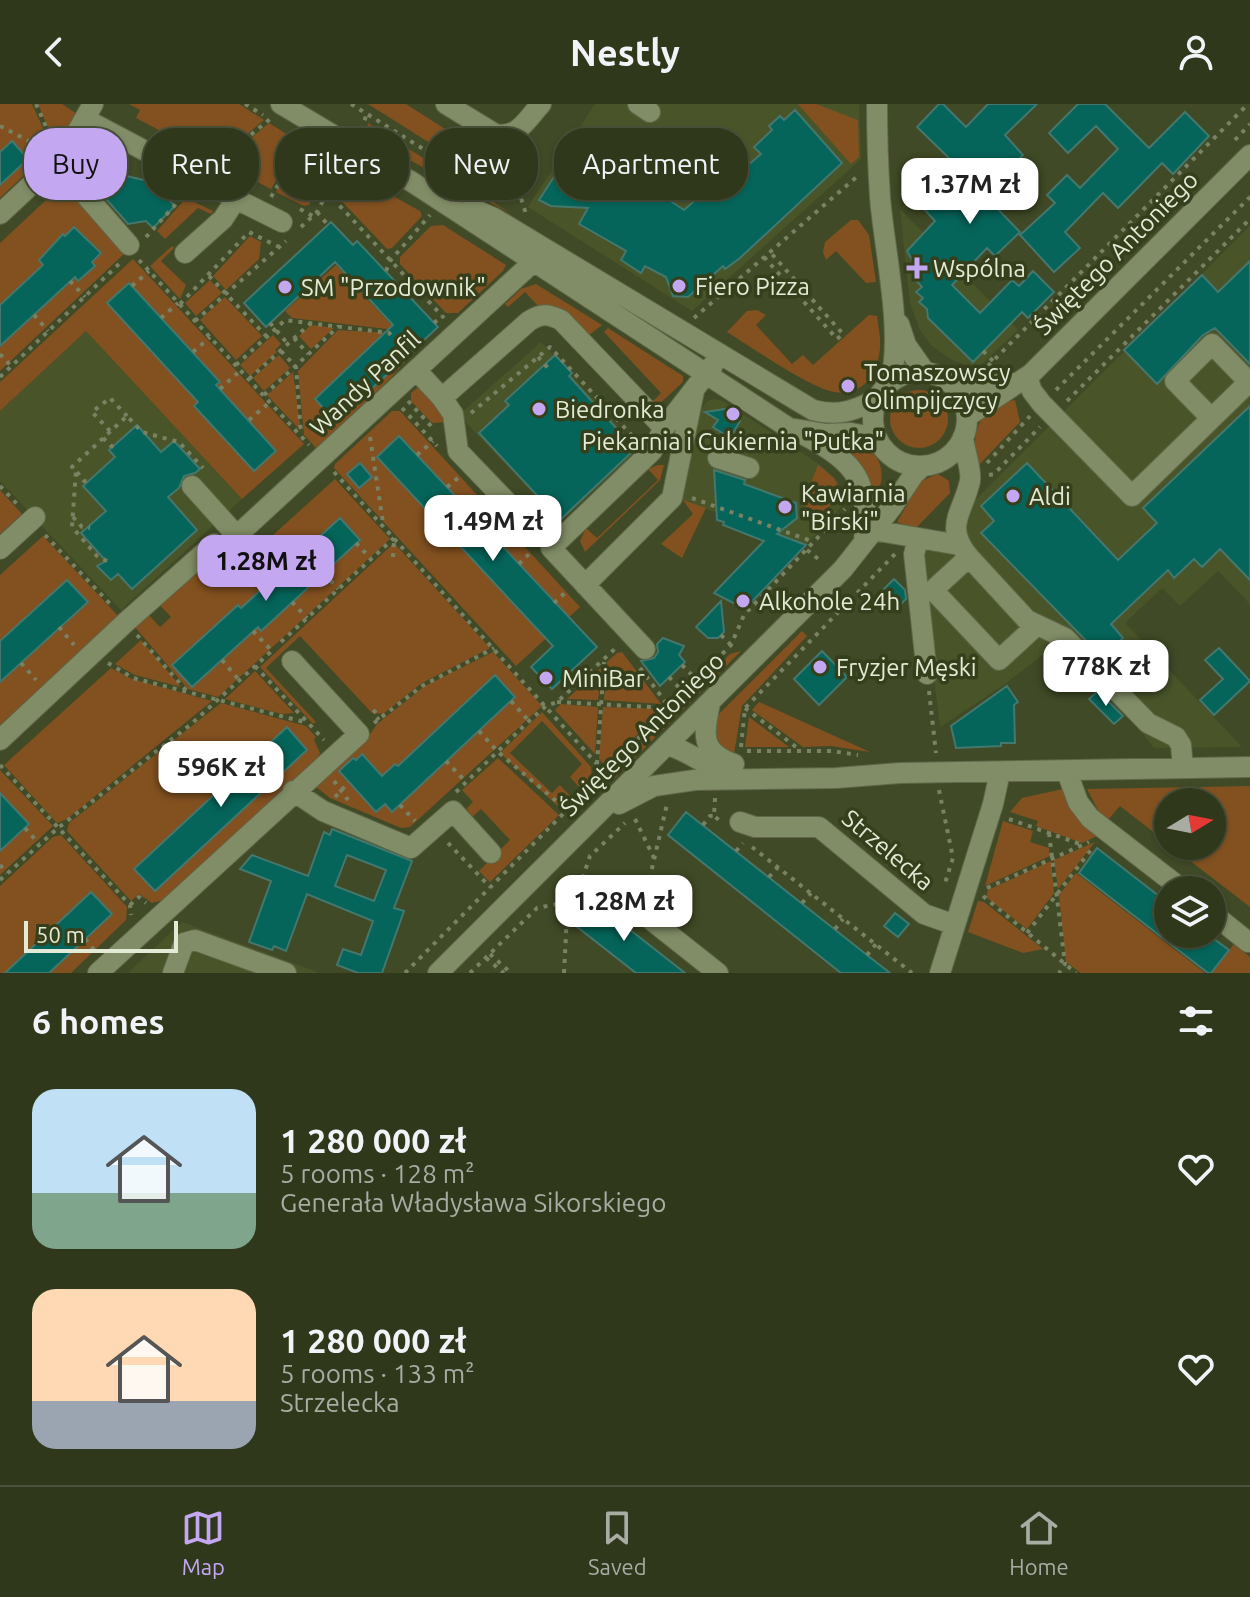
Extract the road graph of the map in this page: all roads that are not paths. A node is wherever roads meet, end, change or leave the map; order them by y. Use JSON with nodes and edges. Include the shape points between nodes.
{"nodes":[{"id":1,"x":446,"y":104,"type":"edge"},
{"id":2,"x":541,"y":104,"type":"edge"},
{"id":3,"x":877,"y":104,"type":"edge"},
{"id":4,"x":89,"y":112,"type":"edge"},
{"id":5,"x":275,"y":112,"type":"edge"},
{"id":6,"x":305,"y":119,"type":"edge"},
{"id":7,"x":143,"y":145,"type":"edge"},
{"id":8,"x":1250,"y":155,"type":"edge"},
{"id":9,"x":24,"y":193,"type":"edge"},
{"id":10,"x":89,"y":200,"type":"edge"},
{"id":11,"x":235,"y":200,"type":"edge"},
{"id":12,"x":238,"y":200,"type":"edge"},
{"id":13,"x":0,"y":214,"type":"edge"},
{"id":14,"x":282,"y":222,"type":"dead end"},
{"id":15,"x":132,"y":250,"type":"road end"},
{"id":16,"x":185,"y":253,"type":"dead end"},
{"id":17,"x":540,"y":255,"type":"junction"},
{"id":18,"x":892,"y":305,"type":"junction"},
{"id":19,"x":701,"y":341,"type":"junction"},
{"id":20,"x":720,"y":352,"type":"junction"},
{"id":21,"x":687,"y":361,"type":"junction"},
{"id":22,"x":415,"y":364,"type":"junction"},
{"id":23,"x":925,"y":372,"type":"junction"},
{"id":24,"x":1022,"y":380,"type":"junction"},
{"id":25,"x":701,"y":382,"type":"junction"},
{"id":26,"x":952,"y":384,"type":"junction"},
{"id":27,"x":884,"y":391,"type":"junction"},
{"id":28,"x":442,"y":398,"type":"junction"},
{"id":29,"x":968,"y":416,"type":"junction"},
{"id":30,"x":1211,"y":418,"type":"dead end"},
{"id":31,"x":664,"y":428,"type":"junction"},
{"id":32,"x":789,"y":428,"type":"junction"},
{"id":33,"x":963,"y":437,"type":"junction"},
{"id":34,"x":881,"y":445,"type":"junction"},
{"id":35,"x":718,"y":458,"type":"dead end"},
{"id":36,"x":931,"y":464,"type":"junction"},
{"id":37,"x":749,"y":468,"type":"dead end"},
{"id":38,"x":195,"y":482,"type":"road end"},
{"id":39,"x":966,"y":488,"type":"junction"},
{"id":40,"x":502,"y":507,"type":"road end"},
{"id":41,"x":33,"y":519,"type":"road end"},
{"id":42,"x":871,"y":533,"type":"junction"},
{"id":43,"x":915,"y":539,"type":"junction"},
{"id":44,"x":227,"y":541,"type":"junction"},
{"id":45,"x":0,"y":549,"type":"edge"},
{"id":46,"x":964,"y":551,"type":"junction"},
{"id":47,"x":577,"y":587,"type":"junction"},
{"id":48,"x":1036,"y":626,"type":"junction"},
{"id":49,"x":645,"y":649,"type":"dead end"},
{"id":50,"x":292,"y":661,"type":"dead end"},
{"id":51,"x":927,"y":674,"type":"road end"},
{"id":52,"x":710,"y":703,"type":"junction"},
{"id":53,"x":0,"y":740,"type":"edge"},
{"id":54,"x":667,"y":745,"type":"junction"},
{"id":55,"x":741,"y":767,"type":"junction"},
{"id":56,"x":1250,"y":767,"type":"edge"},
{"id":57,"x":1183,"y":768,"type":"junction"},
{"id":58,"x":1000,"y":772,"type":"junction"},
{"id":59,"x":1067,"y":772,"type":"junction"},
{"id":60,"x":900,"y":773,"type":"junction"},
{"id":61,"x":695,"y":780,"type":"junction"},
{"id":62,"x":300,"y":786,"type":"junction"},
{"id":63,"x":600,"y":813,"type":"junction"},
{"id":64,"x":732,"y":823,"type":"road end"},
{"id":65,"x":491,"y":853,"type":"dead end"},
{"id":66,"x":1165,"y":876,"type":"edge"},
{"id":67,"x":646,"y":916,"type":"dead end"},
{"id":68,"x":1226,"y":924,"type":"edge"},
{"id":69,"x":955,"y":925,"type":"junction"},
{"id":70,"x":1248,"y":942,"type":"edge"},
{"id":71,"x":98,"y":973,"type":"edge"},
{"id":72,"x":173,"y":973,"type":"edge"},
{"id":73,"x":286,"y":973,"type":"edge"},
{"id":74,"x":438,"y":973,"type":"edge"},
{"id":75,"x":718,"y":973,"type":"edge"},
{"id":76,"x":940,"y":973,"type":"edge"}],
"edges":[{"from":1,"to":2,"type":"street","via":[[498,135],[515,134]]},
{"from":3,"to":18,"type":"street"},
{"from":4,"to":7,"type":"street"},
{"from":5,"to":6,"type":"street"},
{"from":6,"to":17,"type":"street"},
{"from":8,"to":24,"type":"street","name":"Świętego Antoniego"},
{"from":9,"to":13,"type":"street"},
{"from":10,"to":15,"type":"street"},
{"from":11,"to":16,"type":"street","via":[[223,219]]},
{"from":12,"to":14,"type":"street"},
{"from":17,"to":19,"type":"street"},
{"from":17,"to":21,"type":"street"},
{"from":17,"to":22,"type":"street","name":"Wandy Panfil"},
{"from":18,"to":23,"type":"street","via":[[906,345]]},
{"from":18,"to":27,"type":"street","via":[[895,369]]},
{"from":19,"to":20,"type":"street"},
{"from":19,"to":21,"type":"street"},
{"from":20,"to":25,"type":"street"},
{"from":20,"to":27,"type":"street","via":[[828,414],[848,412]]},
{"from":21,"to":25,"type":"street"},
{"from":22,"to":28,"type":"street"},
{"from":22,"to":44,"type":"street","name":"Wandy Panfil","via":[[322,459]]},
{"from":23,"to":26,"type":"street"},
{"from":23,"to":27,"type":"street","via":[[905,375]]},
{"from":24,"to":26,"type":"street","via":[[966,388]]},
{"from":24,"to":29,"type":"street","name":"Świętego Antoniego"},
{"from":24,"to":30,"type":"street","via":[[1132,496]]},
{"from":25,"to":31,"type":"street"},
{"from":25,"to":32,"type":"street"},
{"from":25,"to":47,"type":"street","via":[[672,498]]},
{"from":26,"to":29,"type":"street"},
{"from":27,"to":34,"type":"street","via":[[873,418]]},
{"from":28,"to":31,"type":"street","via":[[529,321],[549,314],[561,320]]},
{"from":28,"to":40,"type":"street","via":[[453,414],[458,451]]},
{"from":29,"to":33,"type":"street"},
{"from":31,"to":47,"type":"street","via":[[652,451],[551,548]]},
{"from":32,"to":34,"type":"street","via":[[851,433]]},
{"from":32,"to":42,"type":"street","via":[[842,457],[852,469],[864,495]]},
{"from":33,"to":36,"type":"street","via":[[955,449]]},
{"from":33,"to":39,"type":"street"},
{"from":34,"to":36,"type":"street","via":[[903,464]]},
{"from":34,"to":42,"type":"street","name":"Świętego Antoniego","via":[[890,486]]},
{"from":35,"to":37,"type":"street"},
{"from":36,"to":39,"type":"street","via":[[955,473]]},
{"from":36,"to":42,"type":"street","name":"Świętego Antoniego","via":[[914,474]]},
{"from":38,"to":44,"type":"street"},
{"from":39,"to":46,"type":"street","via":[[956,518]]},
{"from":41,"to":45,"type":"street"},
{"from":42,"to":43,"type":"street","via":[[894,532]]},
{"from":42,"to":52,"type":"street","name":"Świętego Antoniego","via":[[843,569]]},
{"from":43,"to":46,"type":"street"},
{"from":43,"to":51,"type":"street"},
{"from":44,"to":53,"type":"street","name":"Wandy Panfil","via":[[87,653]]},
{"from":46,"to":48,"type":"street"},
{"from":46,"to":48,"type":"street","via":[[933,590],[999,660]]},
{"from":47,"to":49,"type":"street"},
{"from":48,"to":57,"type":"street","via":[[1065,638],[1148,723],[1176,737]]},
{"from":50,"to":62,"type":"street","via":[[359,734]]},
{"from":52,"to":54,"type":"street","name":"Świętego Antoniego"},
{"from":52,"to":55,"type":"street","via":[[704,736],[711,751]]},
{"from":54,"to":55,"type":"street","via":[[706,765]]},
{"from":54,"to":61,"type":"street","via":[[673,768]]},
{"from":54,"to":63,"type":"street","name":"Świętego Antoniego"},
{"from":55,"to":60,"type":"street","via":[[822,765]]},
{"from":56,"to":57,"type":"street"},
{"from":57,"to":59,"type":"street"},
{"from":58,"to":59,"type":"street"},
{"from":58,"to":60,"type":"street"},
{"from":58,"to":69,"type":"street","name":"Strzelecka"},
{"from":59,"to":66,"type":"street","via":[[1090,818]]},
{"from":60,"to":61,"type":"street"},
{"from":61,"to":63,"type":"street","via":[[654,786]]},
{"from":62,"to":65,"type":"street","via":[[323,811],[411,848],[424,829],[453,811]]},
{"from":62,"to":71,"type":"street"},
{"from":63,"to":74,"type":"street","name":"Świętego Antoniego"},
{"from":64,"to":69,"type":"street","name":"Strzelecka","via":[[819,827],[924,914]]},
{"from":67,"to":75,"type":"street"},
{"from":68,"to":70,"type":"street"},
{"from":69,"to":76,"type":"street","name":"Strzelecka"},
{"from":72,"to":73,"type":"street","via":[[184,943],[195,940]]}]}
